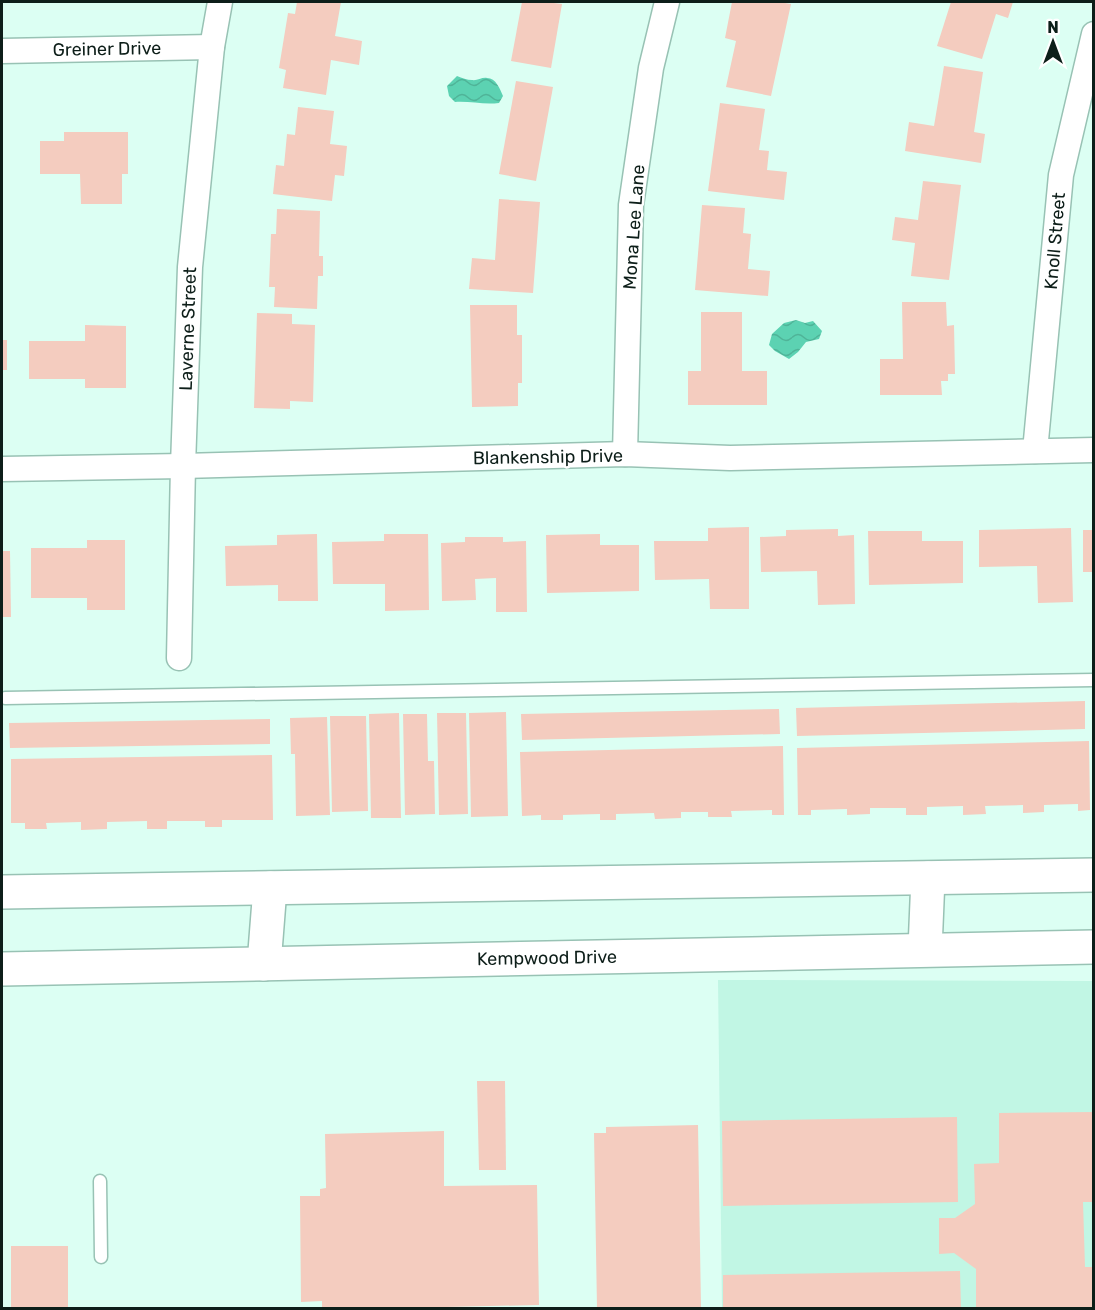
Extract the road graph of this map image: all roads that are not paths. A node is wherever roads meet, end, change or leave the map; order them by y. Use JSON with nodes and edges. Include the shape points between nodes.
{"nodes":[{"id":1,"x":220,"y":2,"type":"edge"},
{"id":2,"x":667,"y":2,"type":"edge"},
{"id":3,"x":1094,"y":34,"type":"edge"},
{"id":4,"x":212,"y":47,"type":"junction"},
{"id":5,"x":2,"y":51,"type":"edge"},
{"id":6,"x":1094,"y":450,"type":"edge"},
{"id":7,"x":1035,"y":451,"type":"junction"},
{"id":8,"x":625,"y":454,"type":"junction"},
{"id":9,"x":183,"y":466,"type":"junction"},
{"id":10,"x":2,"y":469,"type":"edge"},
{"id":11,"x":179,"y":658,"type":"dead end"},
{"id":12,"x":1094,"y":680,"type":"edge"},
{"id":13,"x":5,"y":698,"type":"dead end"},
{"id":14,"x":1094,"y":875,"type":"edge"},
{"id":15,"x":928,"y":878,"type":"junction"},
{"id":16,"x":270,"y":888,"type":"junction"},
{"id":17,"x":2,"y":892,"type":"edge"},
{"id":18,"x":1094,"y":947,"type":"edge"},
{"id":19,"x":925,"y":950,"type":"junction"},
{"id":20,"x":264,"y":964,"type":"junction"},
{"id":21,"x":2,"y":969,"type":"edge"},
{"id":22,"x":100,"y":1181,"type":"dead end"},
{"id":23,"x":100,"y":1257,"type":"dead end"}],
"edges":[{"from":1,"to":4,"type":"street","name":"Laverne Street"},
{"from":2,"to":8,"type":"street","name":"Mona Lee Lane","via":[[651,69],[631,205]]},
{"from":3,"to":7,"type":"street","name":"Knoll Street","via":[[1061,175]]},
{"from":4,"to":5,"type":"street","name":"Greiner Drive"},
{"from":4,"to":9,"type":"street","name":"Laverne Street","via":[[190,267]]},
{"from":6,"to":7,"type":"street","name":"Blankenship Drive"},
{"from":7,"to":8,"type":"street","name":"Blankenship Drive","via":[[730,458]]},
{"from":8,"to":9,"type":"street","name":"Blankenship Drive"},
{"from":9,"to":10,"type":"street","name":"Blankenship Drive"},
{"from":9,"to":11,"type":"street","name":"Laverne Street"},
{"from":12,"to":13,"type":"lane"},
{"from":14,"to":15,"type":"main road"},
{"from":15,"to":16,"type":"main road"},
{"from":15,"to":19,"type":"main road"},
{"from":16,"to":17,"type":"main road"},
{"from":16,"to":20,"type":"main road"},
{"from":18,"to":19,"type":"main road","name":"Kempwood Drive"},
{"from":19,"to":20,"type":"main road","name":"Kempwood Drive"},
{"from":20,"to":21,"type":"main road","name":"Kempwood Drive"},
{"from":22,"to":23,"type":"lane"}]}
